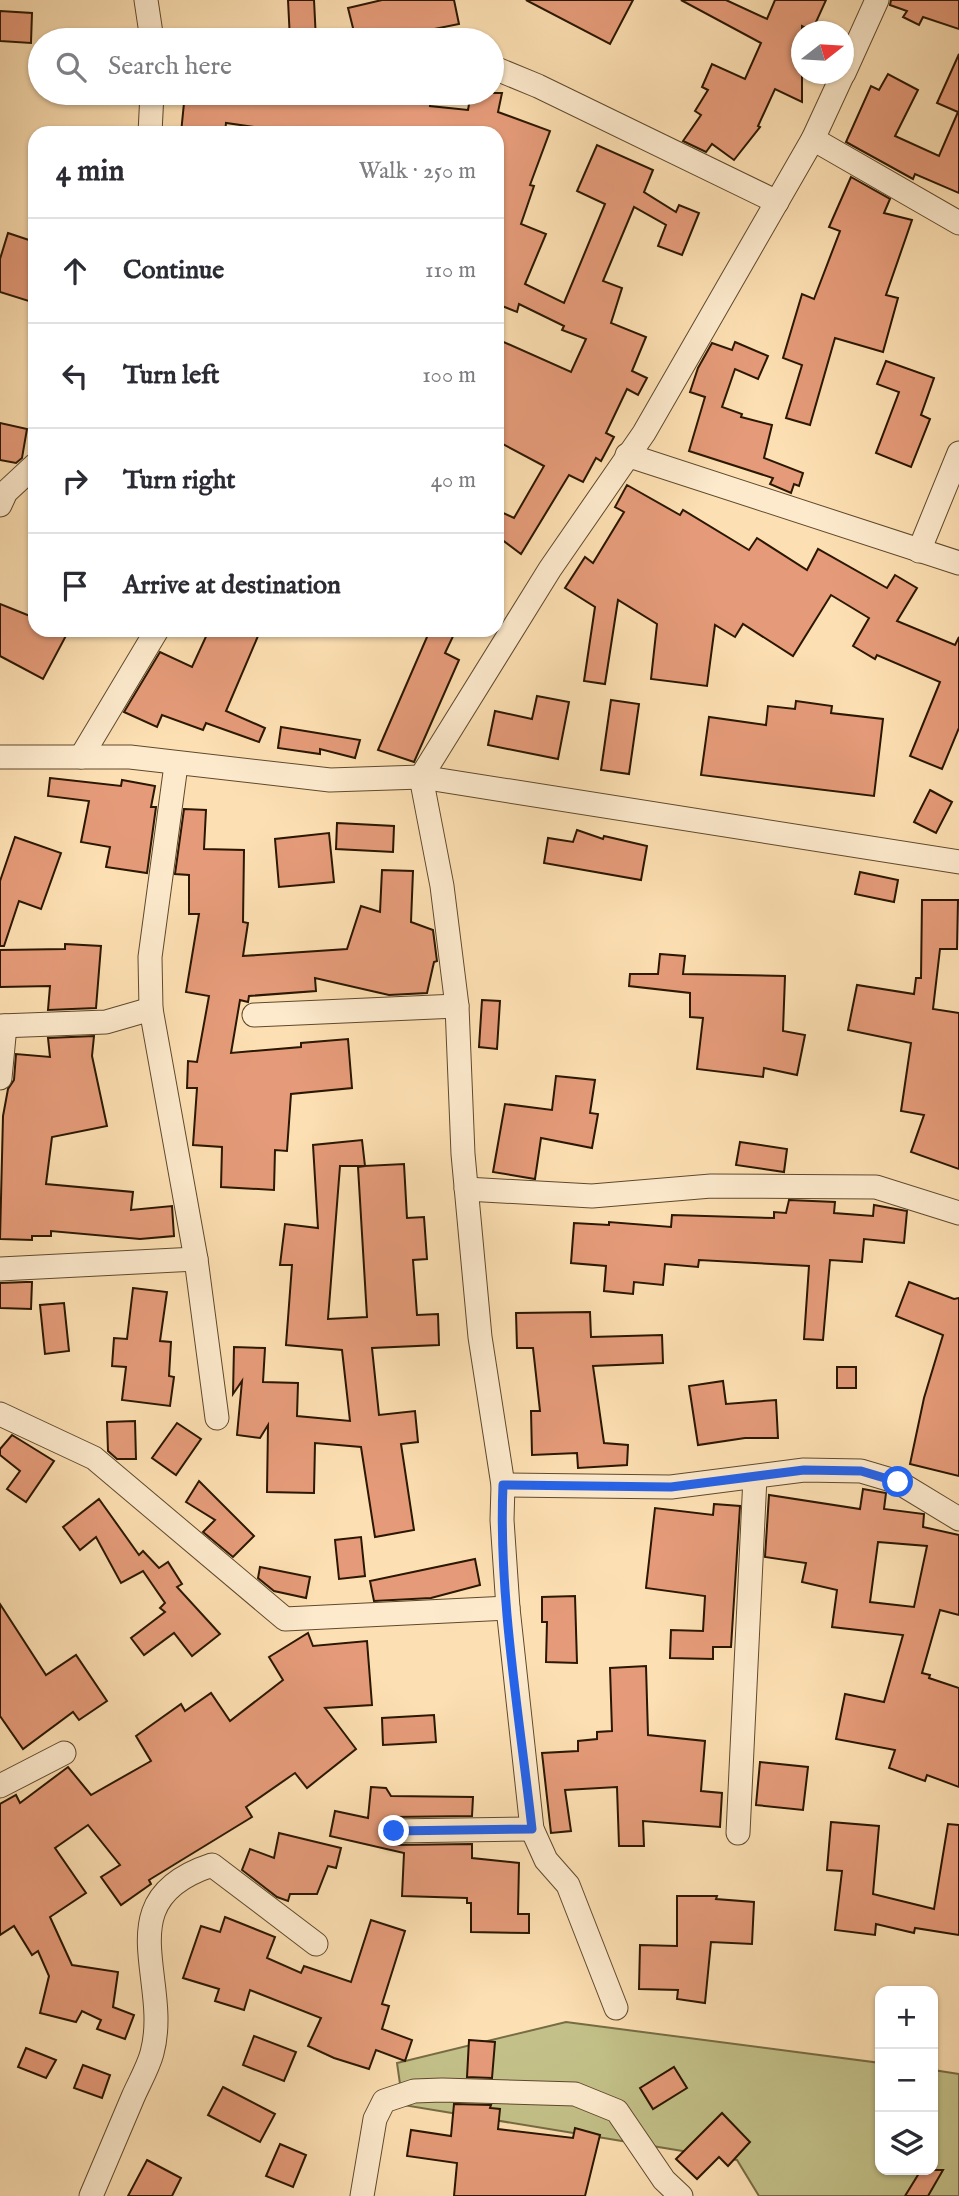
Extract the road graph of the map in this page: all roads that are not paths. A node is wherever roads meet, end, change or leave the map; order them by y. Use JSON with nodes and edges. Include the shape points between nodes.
{"nodes":[{"id":1,"x":146,"y":0,"type":"edge"},
{"id":2,"x":877,"y":0,"type":"edge"},
{"id":3,"x":150,"y":28,"type":"edge"},
{"id":4,"x":854,"y":49,"type":"edge"},
{"id":5,"x":504,"y":72,"type":"edge"},
{"id":6,"x":838,"y":84,"type":"edge"},
{"id":7,"x":151,"y":105,"type":"edge"},
{"id":8,"x":150,"y":126,"type":"edge"},
{"id":9,"x":813,"y":139,"type":"junction"},
{"id":10,"x":778,"y":202,"type":"junction"},
{"id":11,"x":959,"y":223,"type":"edge"},
{"id":12,"x":959,"y":453,"type":"edge"},
{"id":13,"x":626,"y":455,"type":"junction"},
{"id":14,"x":28,"y":471,"type":"edge"},
{"id":15,"x":2,"y":495,"type":"edge"},
{"id":16,"x":919,"y":551,"type":"junction"},
{"id":17,"x":959,"y":563,"type":"edge"},
{"id":18,"x":153,"y":637,"type":"edge"},
{"id":19,"x":0,"y":757,"type":"edge"},
{"id":20,"x":81,"y":757,"type":"junction"},
{"id":21,"x":177,"y":765,"type":"junction"},
{"id":22,"x":421,"y":778,"type":"junction"},
{"id":23,"x":959,"y":862,"type":"edge"},
{"id":24,"x":457,"y":1006,"type":"junction"},
{"id":25,"x":151,"y":1009,"type":"junction"},
{"id":26,"x":254,"y":1015,"type":"dead end"},
{"id":27,"x":2,"y":1026,"type":"edge"},
{"id":28,"x":0,"y":1078,"type":"edge"},
{"id":29,"x":466,"y":1189,"type":"junction"},
{"id":30,"x":959,"y":1213,"type":"edge"},
{"id":31,"x":195,"y":1259,"type":"junction"},
{"id":32,"x":0,"y":1269,"type":"edge"},
{"id":33,"x":0,"y":1414,"type":"edge"},
{"id":34,"x":217,"y":1418,"type":"dead end"},
{"id":35,"x":755,"y":1477,"type":"junction"},
{"id":36,"x":503,"y":1485,"type":"junction"},
{"id":37,"x":959,"y":1519,"type":"edge"},
{"id":38,"x":508,"y":1608,"type":"junction"},
{"id":39,"x":64,"y":1754,"type":"dead end"},
{"id":40,"x":0,"y":1786,"type":"edge"},
{"id":41,"x":532,"y":1829,"type":"junction"},
{"id":42,"x":394,"y":1831,"type":"dead end"},
{"id":43,"x":738,"y":1833,"type":"dead end"},
{"id":44,"x":316,"y":1944,"type":"dead end"},
{"id":45,"x":616,"y":2008,"type":"dead end"},
{"id":46,"x":662,"y":2188,"type":"edge"},
{"id":47,"x":91,"y":2196,"type":"edge"},
{"id":48,"x":362,"y":2196,"type":"edge"},
{"id":49,"x":681,"y":2196,"type":"edge"}],
"edges":[{"from":1,"to":3,"type":"street"},
{"from":2,"to":4,"type":"street"},
{"from":5,"to":10,"type":"street"},
{"from":6,"to":9,"type":"street"},
{"from":7,"to":8,"type":"street"},
{"from":9,"to":10,"type":"street"},
{"from":9,"to":11,"type":"street"},
{"from":10,"to":13,"type":"street","via":[[644,433]]},
{"from":12,"to":16,"type":"street"},
{"from":13,"to":16,"type":"street"},
{"from":13,"to":22,"type":"street"},
{"from":14,"to":15,"type":"street"},
{"from":16,"to":17,"type":"street"},
{"from":18,"to":20,"type":"street"},
{"from":19,"to":20,"type":"street"},
{"from":20,"to":21,"type":"street","via":[[130,757]]},
{"from":21,"to":22,"type":"street","via":[[330,780]]},
{"from":21,"to":25,"type":"street","via":[[151,945]]},
{"from":22,"to":23,"type":"street"},
{"from":22,"to":24,"type":"street","via":[[442,886]]},
{"from":24,"to":26,"type":"street"},
{"from":24,"to":29,"type":"street"},
{"from":25,"to":27,"type":"street","via":[[106,1022]]},
{"from":25,"to":31,"type":"street"},
{"from":27,"to":28,"type":"street"},
{"from":29,"to":30,"type":"street","via":[[592,1196],[711,1186],[876,1187]]},
{"from":29,"to":36,"type":"street","via":[[480,1337]]},
{"from":31,"to":32,"type":"street"},
{"from":31,"to":34,"type":"street"},
{"from":33,"to":38,"type":"street","via":[[94,1458],[285,1619]]},
{"from":35,"to":36,"type":"street","via":[[671,1487]]},
{"from":35,"to":37,"type":"street","via":[[804,1470],[861,1471],[898,1482]]},
{"from":35,"to":43,"type":"street"},
{"from":36,"to":38,"type":"street"},
{"from":38,"to":41,"type":"street"},
{"from":39,"to":40,"type":"street"},
{"from":41,"to":42,"type":"street"},
{"from":41,"to":45,"type":"street","via":[[546,1860],[568,1885]]},
{"from":44,"to":47,"type":"street","via":[[212,1865],[184,1874],[153,1909],[149,1943],[153,2051]]},
{"from":46,"to":48,"type":"street","via":[[617,2111],[575,2094],[423,2091],[384,2101],[375,2119]]},
{"from":46,"to":49,"type":"street"}]}
